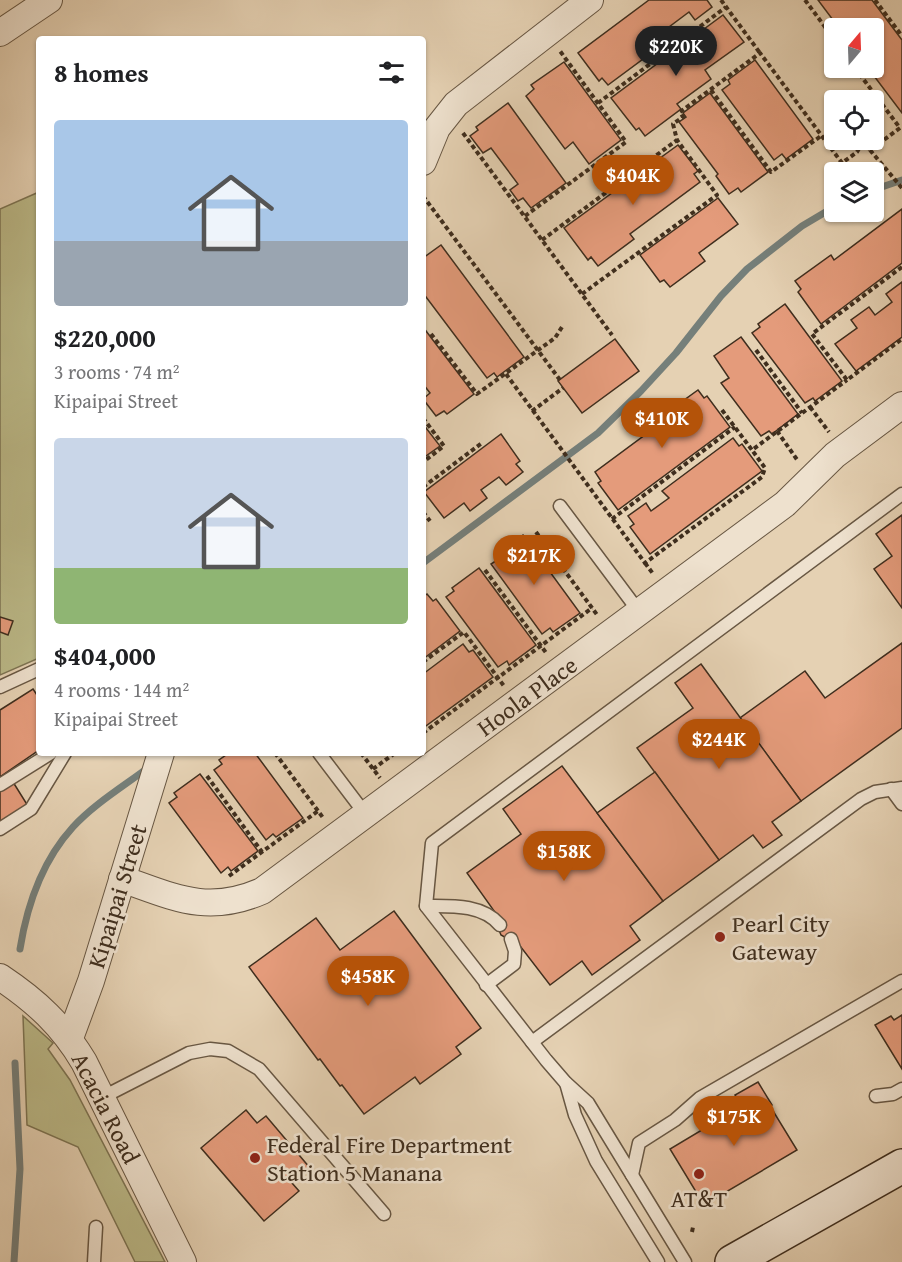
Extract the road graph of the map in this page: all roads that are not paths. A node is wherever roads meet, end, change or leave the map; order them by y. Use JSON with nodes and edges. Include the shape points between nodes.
{"nodes":[{"id":1,"x":49,"y":0,"type":"edge"},
{"id":2,"x":590,"y":0,"type":"edge"},
{"id":3,"x":0,"y":33,"type":"edge"},
{"id":4,"x":426,"y":154,"type":"edge"},
{"id":5,"x":902,"y":405,"type":"edge"},
{"id":6,"x":902,"y":494,"type":"edge"},
{"id":7,"x":560,"y":506,"type":"dead end"},
{"id":8,"x":640,"y":613,"type":"junction"},
{"id":9,"x":36,"y":670,"type":"edge"},
{"id":10,"x":0,"y":687,"type":"edge"},
{"id":11,"x":46,"y":756,"type":"edge"},
{"id":12,"x":63,"y":756,"type":"edge"},
{"id":13,"x":160,"y":756,"type":"edge"},
{"id":14,"x":321,"y":756,"type":"edge"},
{"id":15,"x":0,"y":785,"type":"edge"},
{"id":16,"x":896,"y":789,"type":"edge"},
{"id":17,"x":902,"y":804,"type":"edge"},
{"id":18,"x":366,"y":815,"type":"junction"},
{"id":19,"x":0,"y":829,"type":"edge"},
{"id":20,"x":122,"y":879,"type":"junction"},
{"id":21,"x":426,"y":906,"type":"junction"},
{"id":22,"x":500,"y":925,"type":"dead end"},
{"id":23,"x":510,"y":939,"type":"dead end"},
{"id":24,"x":0,"y":977,"type":"edge"},
{"id":25,"x":902,"y":981,"type":"edge"},
{"id":26,"x":486,"y":985,"type":"junction"},
{"id":27,"x":70,"y":1038,"type":"junction"},
{"id":28,"x":532,"y":1042,"type":"junction"},
{"id":29,"x":565,"y":1082,"type":"junction"},
{"id":30,"x":902,"y":1089,"type":"edge"},
{"id":31,"x":876,"y":1096,"type":"dead end"},
{"id":32,"x":101,"y":1098,"type":"junction"},
{"id":33,"x":902,"y":1166,"type":"edge"},
{"id":34,"x":632,"y":1175,"type":"junction"},
{"id":35,"x":384,"y":1214,"type":"dead end"},
{"id":36,"x":96,"y":1227,"type":"dead end"},
{"id":37,"x":94,"y":1262,"type":"edge"},
{"id":38,"x":183,"y":1262,"type":"edge"},
{"id":39,"x":658,"y":1262,"type":"edge"},
{"id":40,"x":685,"y":1262,"type":"edge"},
{"id":41,"x":732,"y":1262,"type":"edge"}],
"edges":[{"from":1,"to":3,"type":"street"},
{"from":2,"to":4,"type":"street","via":[[456,104],[436,128]]},
{"from":5,"to":8,"type":"street","name":"Hoola Place","via":[[835,455],[785,504]]},
{"from":6,"to":21,"type":"lane","via":[[432,843]]},
{"from":7,"to":8,"type":"lane"},
{"from":8,"to":18,"type":"street","name":"Hoola Place"},
{"from":9,"to":10,"type":"lane"},
{"from":11,"to":15,"type":"lane"},
{"from":12,"to":19,"type":"lane","via":[[31,809]]},
{"from":13,"to":20,"type":"street","name":"Kipaipai Street"},
{"from":14,"to":18,"type":"lane"},
{"from":16,"to":17,"type":"lane"},
{"from":16,"to":28,"type":"lane","via":[[861,799]]},
{"from":18,"to":20,"type":"street","name":"Hoola Place","via":[[262,891],[227,902],[184,900]]},
{"from":20,"to":27,"type":"street","name":"Kipaipai Street"},
{"from":21,"to":22,"type":"lane","via":[[479,910]]},
{"from":21,"to":26,"type":"lane"},
{"from":23,"to":26,"type":"lane","via":[[516,951],[514,964]]},
{"from":24,"to":27,"type":"street","name":"Acacia Road","via":[[43,1010]]},
{"from":25,"to":34,"type":"lane","via":[[700,1098],[639,1143]]},
{"from":26,"to":28,"type":"lane"},
{"from":27,"to":32,"type":"street","name":"Acacia Road"},
{"from":28,"to":29,"type":"lane"},
{"from":29,"to":34,"type":"lane","via":[[588,1103]]},
{"from":29,"to":39,"type":"lane","via":[[596,1161]]},
{"from":30,"to":31,"type":"lane"},
{"from":32,"to":35,"type":"lane","via":[[189,1053],[228,1051],[259,1069]]},
{"from":32,"to":38,"type":"street","name":"Acacia Road"},
{"from":33,"to":41,"type":"main road"},
{"from":34,"to":40,"type":"lane"},
{"from":36,"to":37,"type":"lane"}]}
